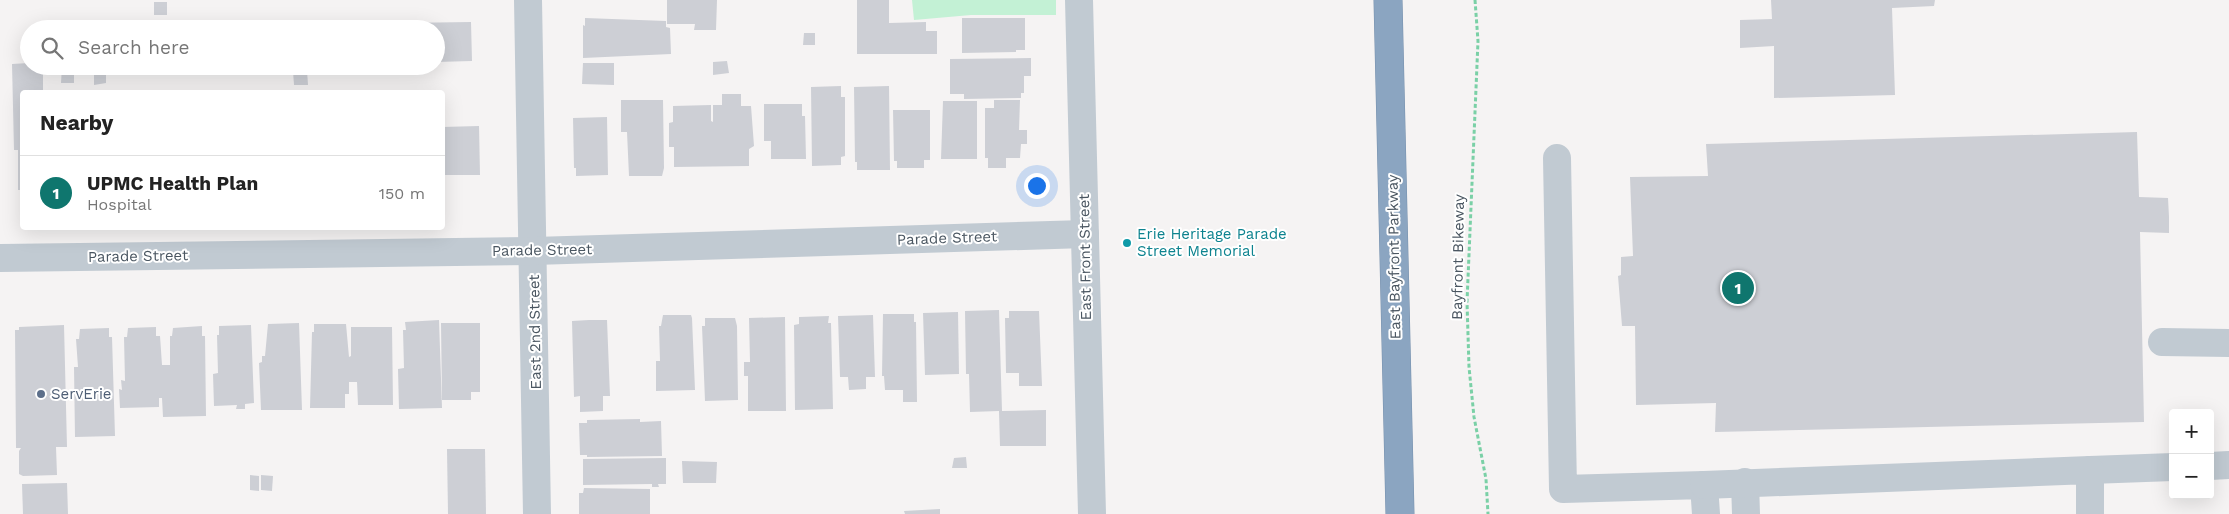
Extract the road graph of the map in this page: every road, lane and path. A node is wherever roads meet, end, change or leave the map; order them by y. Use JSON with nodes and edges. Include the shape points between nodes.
{"nodes":[{"id":1,"x":528,"y":0,"type":"edge"},
{"id":2,"x":1079,"y":0,"type":"edge"},
{"id":3,"x":1388,"y":0,"type":"edge"},
{"id":4,"x":1475,"y":0,"type":"edge"},
{"id":5,"x":1556,"y":158,"type":"dead end"},
{"id":6,"x":1085,"y":234,"type":"junction"},
{"id":7,"x":534,"y":251,"type":"junction"},
{"id":8,"x":0,"y":258,"type":"edge"},
{"id":9,"x":2162,"y":342,"type":"dead end"},
{"id":10,"x":2229,"y":343,"type":"edge"},
{"id":11,"x":2229,"y":465,"type":"edge"},
{"id":12,"x":2214,"y":466,"type":"edge"},
{"id":13,"x":2169,"y":467,"type":"edge"},
{"id":14,"x":2090,"y":470,"type":"junction"},
{"id":15,"x":1746,"y":482,"type":"junction"},
{"id":16,"x":1704,"y":485,"type":"junction"},
{"id":17,"x":537,"y":514,"type":"edge"},
{"id":18,"x":1092,"y":514,"type":"edge"},
{"id":19,"x":1400,"y":514,"type":"edge"},
{"id":20,"x":1488,"y":514,"type":"edge"},
{"id":21,"x":1706,"y":514,"type":"edge"},
{"id":22,"x":1746,"y":514,"type":"edge"},
{"id":23,"x":2090,"y":514,"type":"edge"}],
"edges":[{"from":1,"to":7,"type":"street","name":"East 2nd Street"},
{"from":2,"to":6,"type":"street","name":"East Front Street"},
{"from":3,"to":19,"type":"highway","name":"East Bayfront Parkway"},
{"from":4,"to":20,"type":"path","name":"Bayfront Bikeway","via":[[1478,41],[1467,302],[1469,367],[1474,417],[1486,479]]},
{"from":5,"to":16,"type":"street","via":[[1564,489]]},
{"from":6,"to":7,"type":"street","name":"Parade Street"},
{"from":6,"to":18,"type":"street","name":"East Front Street"},
{"from":7,"to":8,"type":"street","name":"Parade Street"},
{"from":7,"to":17,"type":"street","name":"East 2nd Street"},
{"from":9,"to":10,"type":"street"},
{"from":11,"to":12,"type":"street"},
{"from":13,"to":14,"type":"street"},
{"from":14,"to":15,"type":"street"},
{"from":14,"to":23,"type":"street"},
{"from":15,"to":16,"type":"street"},
{"from":15,"to":22,"type":"street"},
{"from":16,"to":21,"type":"street"}]}
